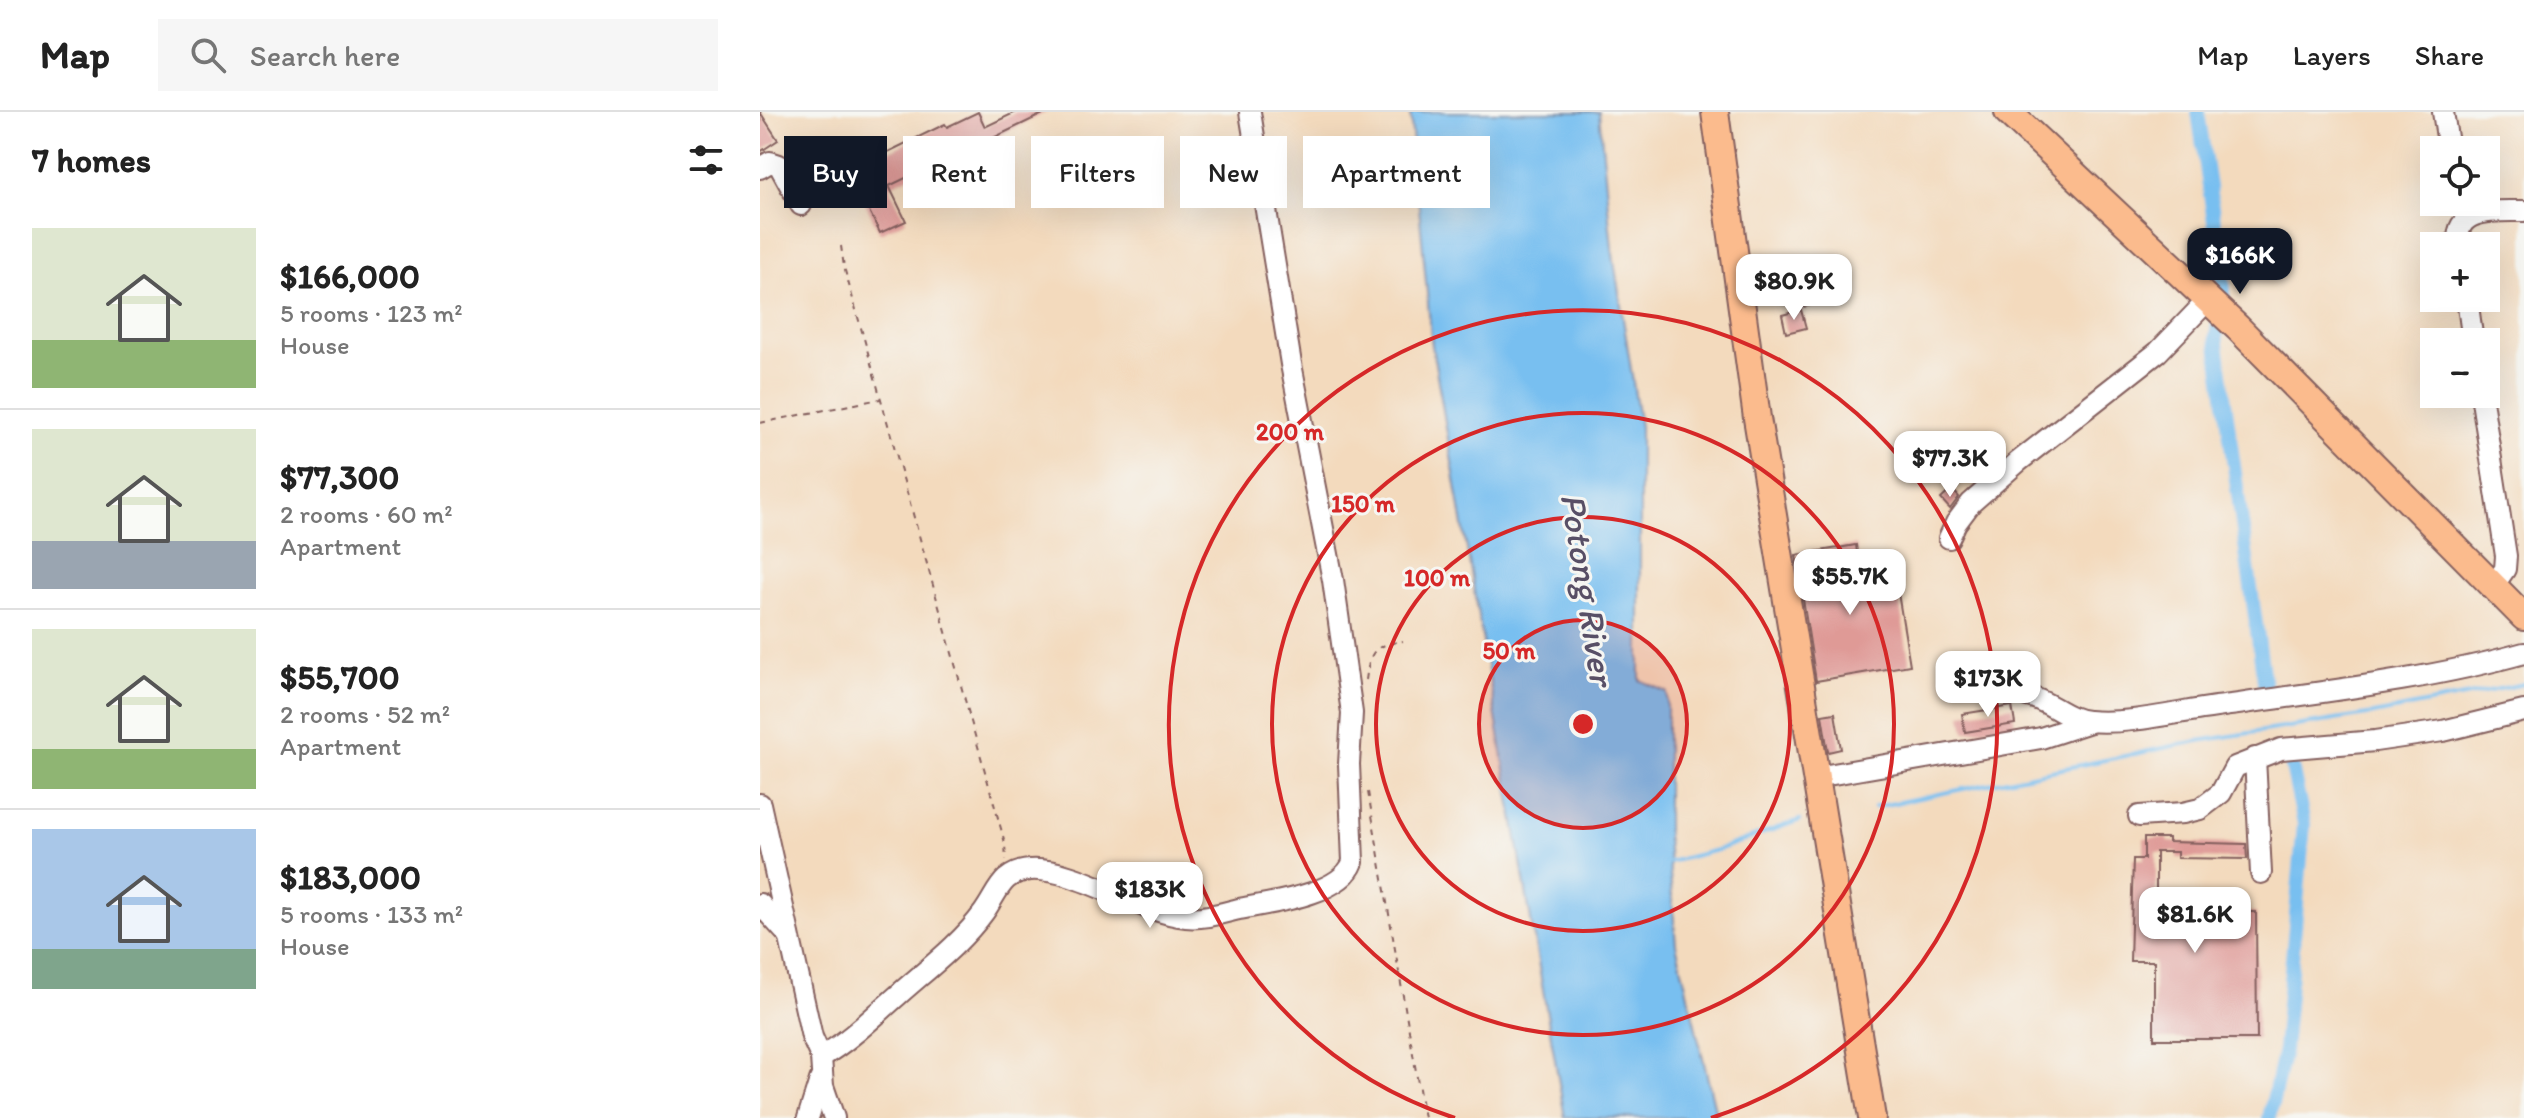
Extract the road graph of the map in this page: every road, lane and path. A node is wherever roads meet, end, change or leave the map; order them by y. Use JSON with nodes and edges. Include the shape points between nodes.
{"nodes":[{"id":1,"x":1250,"y":112,"type":"edge"},
{"id":2,"x":1715,"y":112,"type":"edge"},
{"id":3,"x":2008,"y":112,"type":"edge"},
{"id":4,"x":2443,"y":112,"type":"edge"},
{"id":5,"x":2447,"y":136,"type":"edge"},
{"id":6,"x":760,"y":168,"type":"edge"},
{"id":7,"x":784,"y":174,"type":"edge"},
{"id":8,"x":2524,"y":211,"type":"edge"},
{"id":9,"x":2459,"y":216,"type":"edge"},
{"id":10,"x":2460,"y":224,"type":"junction"},
{"id":11,"x":2457,"y":232,"type":"edge"},
{"id":12,"x":841,"y":246,"type":"dead end"},
{"id":13,"x":2208,"y":300,"type":"junction"},
{"id":14,"x":881,"y":398,"type":"junction"},
{"id":15,"x":2483,"y":408,"type":"edge"},
{"id":16,"x":760,"y":423,"type":"edge"},
{"id":17,"x":1949,"y":538,"type":"dead end"},
{"id":18,"x":2493,"y":586,"type":"junction"},
{"id":19,"x":2524,"y":617,"type":"edge"},
{"id":20,"x":1403,"y":641,"type":"dead end"},
{"id":21,"x":2524,"y":653,"type":"edge"},
{"id":22,"x":1365,"y":689,"type":"dead end"},
{"id":23,"x":2027,"y":696,"type":"dead end"},
{"id":24,"x":2524,"y":711,"type":"edge"},
{"id":25,"x":2090,"y":722,"type":"junction"},
{"id":26,"x":2255,"y":758,"type":"junction"},
{"id":27,"x":1816,"y":777,"type":"junction"},
{"id":28,"x":1368,"y":792,"type":"dead end"},
{"id":29,"x":760,"y":804,"type":"edge"},
{"id":30,"x":2139,"y":816,"type":"dead end"},
{"id":31,"x":2261,"y":873,"type":"dead end"},
{"id":32,"x":1005,"y":878,"type":"junction"},
{"id":33,"x":760,"y":904,"type":"edge"},
{"id":34,"x":789,"y":936,"type":"junction"},
{"id":35,"x":821,"y":1067,"type":"junction"},
{"id":36,"x":808,"y":1118,"type":"edge"},
{"id":37,"x":834,"y":1118,"type":"edge"},
{"id":38,"x":1424,"y":1118,"type":"edge"},
{"id":39,"x":1872,"y":1118,"type":"edge"}],
"edges":[{"from":1,"to":32,"type":"street","via":[[1352,713],[1353,862],[1339,879],[1304,895],[1196,917],[1163,911],[1046,870]]},
{"from":2,"to":27,"type":"main road","via":[[1757,418]]},
{"from":3,"to":13,"type":"main road"},
{"from":4,"to":5,"type":"street"},
{"from":6,"to":7,"type":"street","via":[[770,162]]},
{"from":8,"to":10,"type":"street","via":[[2474,215]]},
{"from":9,"to":10,"type":"street"},
{"from":10,"to":11,"type":"street"},
{"from":12,"to":14,"type":"path"},
{"from":13,"to":17,"type":"street","via":[[2158,352],[1971,503]]},
{"from":13,"to":18,"type":"main road"},
{"from":14,"to":16,"type":"path"},
{"from":14,"to":32,"type":"path","via":[[1005,843]]},
{"from":15,"to":18,"type":"street","via":[[2506,556],[2505,569]]},
{"from":18,"to":19,"type":"main road"},
{"from":20,"to":22,"type":"path","via":[[1373,651]]},
{"from":21,"to":25,"type":"street","via":[[2478,666],[2301,695]]},
{"from":23,"to":25,"type":"street"},
{"from":24,"to":26,"type":"street","via":[[2443,731],[2281,749]]},
{"from":25,"to":27,"type":"street","via":[[2041,738]]},
{"from":26,"to":30,"type":"street","via":[[2235,767],[2221,793],[2200,809]]},
{"from":26,"to":31,"type":"street"},
{"from":27,"to":39,"type":"main road"},
{"from":28,"to":38,"type":"path"},
{"from":29,"to":34,"type":"street"},
{"from":32,"to":35,"type":"street","via":[[985,912],[959,940]]},
{"from":33,"to":34,"type":"street"},
{"from":34,"to":35,"type":"street"},
{"from":35,"to":36,"type":"street"},
{"from":35,"to":37,"type":"street"}]}
